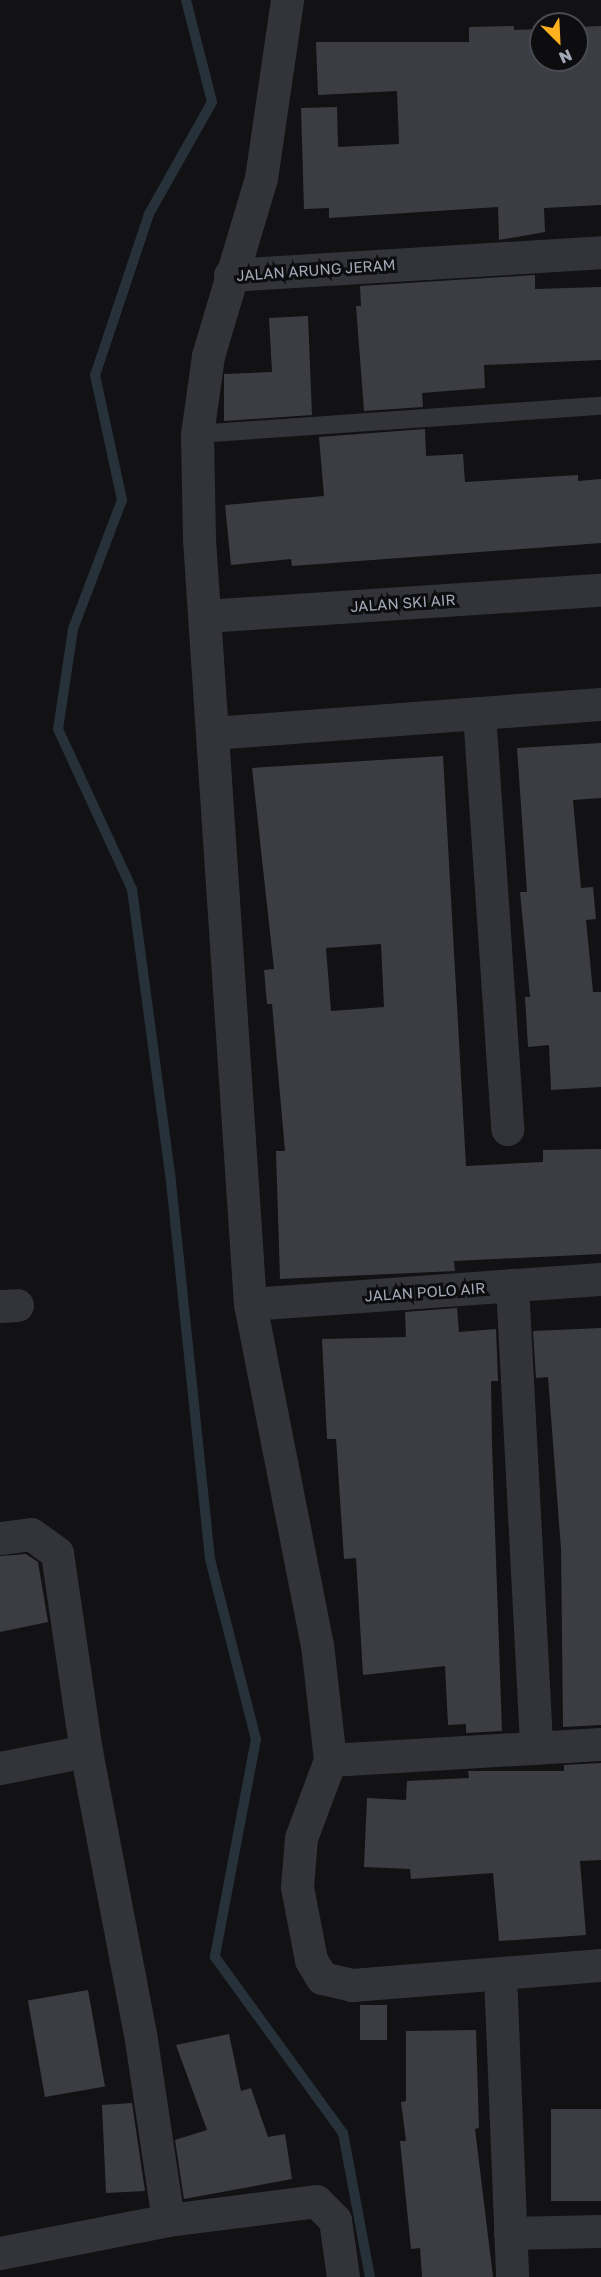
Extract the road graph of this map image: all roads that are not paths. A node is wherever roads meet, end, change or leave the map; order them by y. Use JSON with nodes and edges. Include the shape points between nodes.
{"nodes":[{"id":1,"x":286,"y":0,"type":"edge"},
{"id":2,"x":601,"y":252,"type":"edge"},
{"id":3,"x":230,"y":275,"type":"junction"},
{"id":4,"x":601,"y":406,"type":"edge"},
{"id":5,"x":197,"y":434,"type":"junction"},
{"id":6,"x":601,"y":590,"type":"edge"},
{"id":7,"x":205,"y":616,"type":"junction"},
{"id":8,"x":601,"y":704,"type":"edge"},
{"id":9,"x":479,"y":713,"type":"junction"},
{"id":10,"x":213,"y":733,"type":"junction"},
{"id":11,"x":507,"y":1129,"type":"dead end"},
{"id":12,"x":601,"y":1279,"type":"edge"},
{"id":13,"x":512,"y":1285,"type":"junction"},
{"id":14,"x":250,"y":1304,"type":"junction"},
{"id":15,"x":0,"y":1538,"type":"edge"},
{"id":16,"x":601,"y":1744,"type":"edge"},
{"id":17,"x":536,"y":1747,"type":"junction"},
{"id":18,"x":86,"y":1751,"type":"junction"},
{"id":19,"x":330,"y":1760,"type":"junction"},
{"id":20,"x":0,"y":1768,"type":"edge"},
{"id":21,"x":601,"y":1965,"type":"edge"},
{"id":22,"x":500,"y":1974,"type":"junction"},
{"id":23,"x":168,"y":2220,"type":"junction"},
{"id":24,"x":601,"y":2230,"type":"edge"},
{"id":25,"x":510,"y":2233,"type":"junction"},
{"id":26,"x":0,"y":2253,"type":"edge"},
{"id":27,"x":343,"y":2277,"type":"edge"},
{"id":28,"x":512,"y":2277,"type":"edge"}],
"edges":[{"from":1,"to":3,"type":"street","via":[[261,178]]},
{"from":2,"to":3,"type":"street","name":"JALAN ARUNG JERAM"},
{"from":3,"to":5,"type":"street","name":"JALAN ARUNG JERAM","via":[[208,356]]},
{"from":4,"to":5,"type":"lane"},
{"from":5,"to":7,"type":"street","name":"JALAN ARUNG JERAM"},
{"from":6,"to":7,"type":"street","name":"JALAN SKI AIR"},
{"from":7,"to":10,"type":"street","name":"JALAN ARUNG JERAM"},
{"from":8,"to":9,"type":"street"},
{"from":9,"to":10,"type":"street"},
{"from":9,"to":11,"type":"street"},
{"from":10,"to":14,"type":"street","name":"JALAN ARUNG JERAM"},
{"from":12,"to":13,"type":"street","name":"JALAN POLO AIR"},
{"from":13,"to":14,"type":"street","name":"JALAN POLO AIR"},
{"from":13,"to":17,"type":"street"},
{"from":14,"to":19,"type":"street","name":"JALAN ARUNG JERAM","via":[[317,1644]]},
{"from":15,"to":18,"type":"street","via":[[31,1534],[57,1553]]},
{"from":16,"to":17,"type":"street"},
{"from":17,"to":19,"type":"street"},
{"from":18,"to":20,"type":"street"},
{"from":18,"to":23,"type":"street","via":[[140,2033]]},
{"from":19,"to":22,"type":"street","via":[[301,1838],[297,1887],[311,1960],[322,1978],[352,1985]]},
{"from":21,"to":22,"type":"street"},
{"from":22,"to":25,"type":"street"},
{"from":23,"to":26,"type":"street"},
{"from":23,"to":27,"type":"street","via":[[316,2200],[335,2220]]},
{"from":24,"to":25,"type":"street"},
{"from":25,"to":28,"type":"street"}]}
